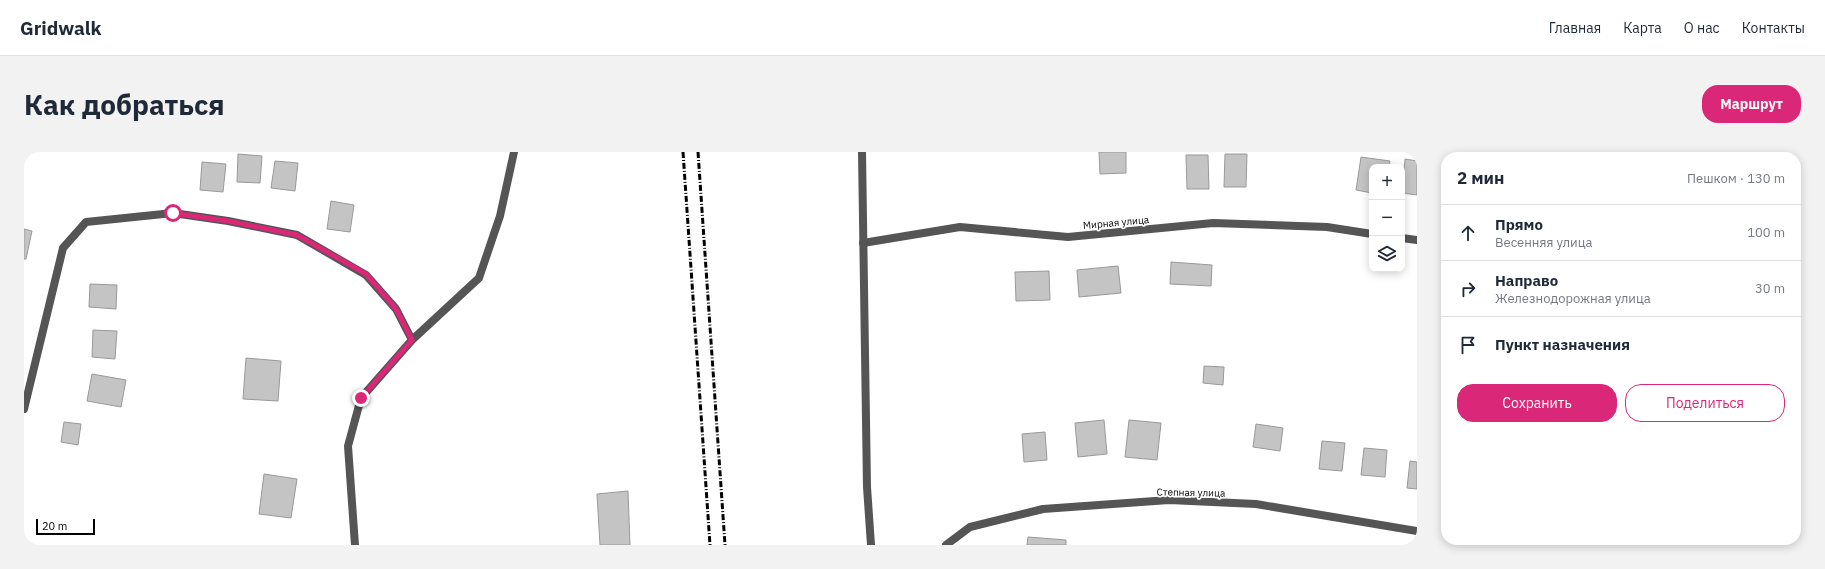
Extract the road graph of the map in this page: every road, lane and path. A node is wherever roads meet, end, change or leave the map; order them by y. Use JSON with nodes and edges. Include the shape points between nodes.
{"nodes":[{"id":1,"x":514,"y":152,"type":"edge"},
{"id":2,"x":862,"y":152,"type":"edge"},
{"id":3,"x":1369,"y":234,"type":"edge"},
{"id":4,"x":1405,"y":238,"type":"edge"},
{"id":5,"x":1417,"y":240,"type":"edge"},
{"id":6,"x":863,"y":243,"type":"junction"},
{"id":7,"x":412,"y":340,"type":"junction"},
{"id":8,"x":24,"y":410,"type":"edge"},
{"id":9,"x":1417,"y":531,"type":"edge"},
{"id":10,"x":355,"y":545,"type":"edge"},
{"id":11,"x":870,"y":545,"type":"edge"},
{"id":12,"x":946,"y":545,"type":"edge"}],
"edges":[{"from":1,"to":7,"type":"street","via":[[500,216],[479,278]]},
{"from":2,"to":6,"type":"street"},
{"from":3,"to":6,"type":"street","name":"Мирная улица","via":[[1327,227],[1214,223],[1068,237],[960,227]]},
{"from":4,"to":5,"type":"street"},
{"from":6,"to":11,"type":"street"},
{"from":7,"to":8,"type":"street","via":[[396,309],[366,274],[297,235],[173,213],[86,222],[63,248]]},
{"from":7,"to":10,"type":"street","via":[[361,398],[348,446]]},
{"from":9,"to":12,"type":"street","name":"Степная улица","via":[[1256,504],[1169,500],[1044,510],[970,527]]}]}
